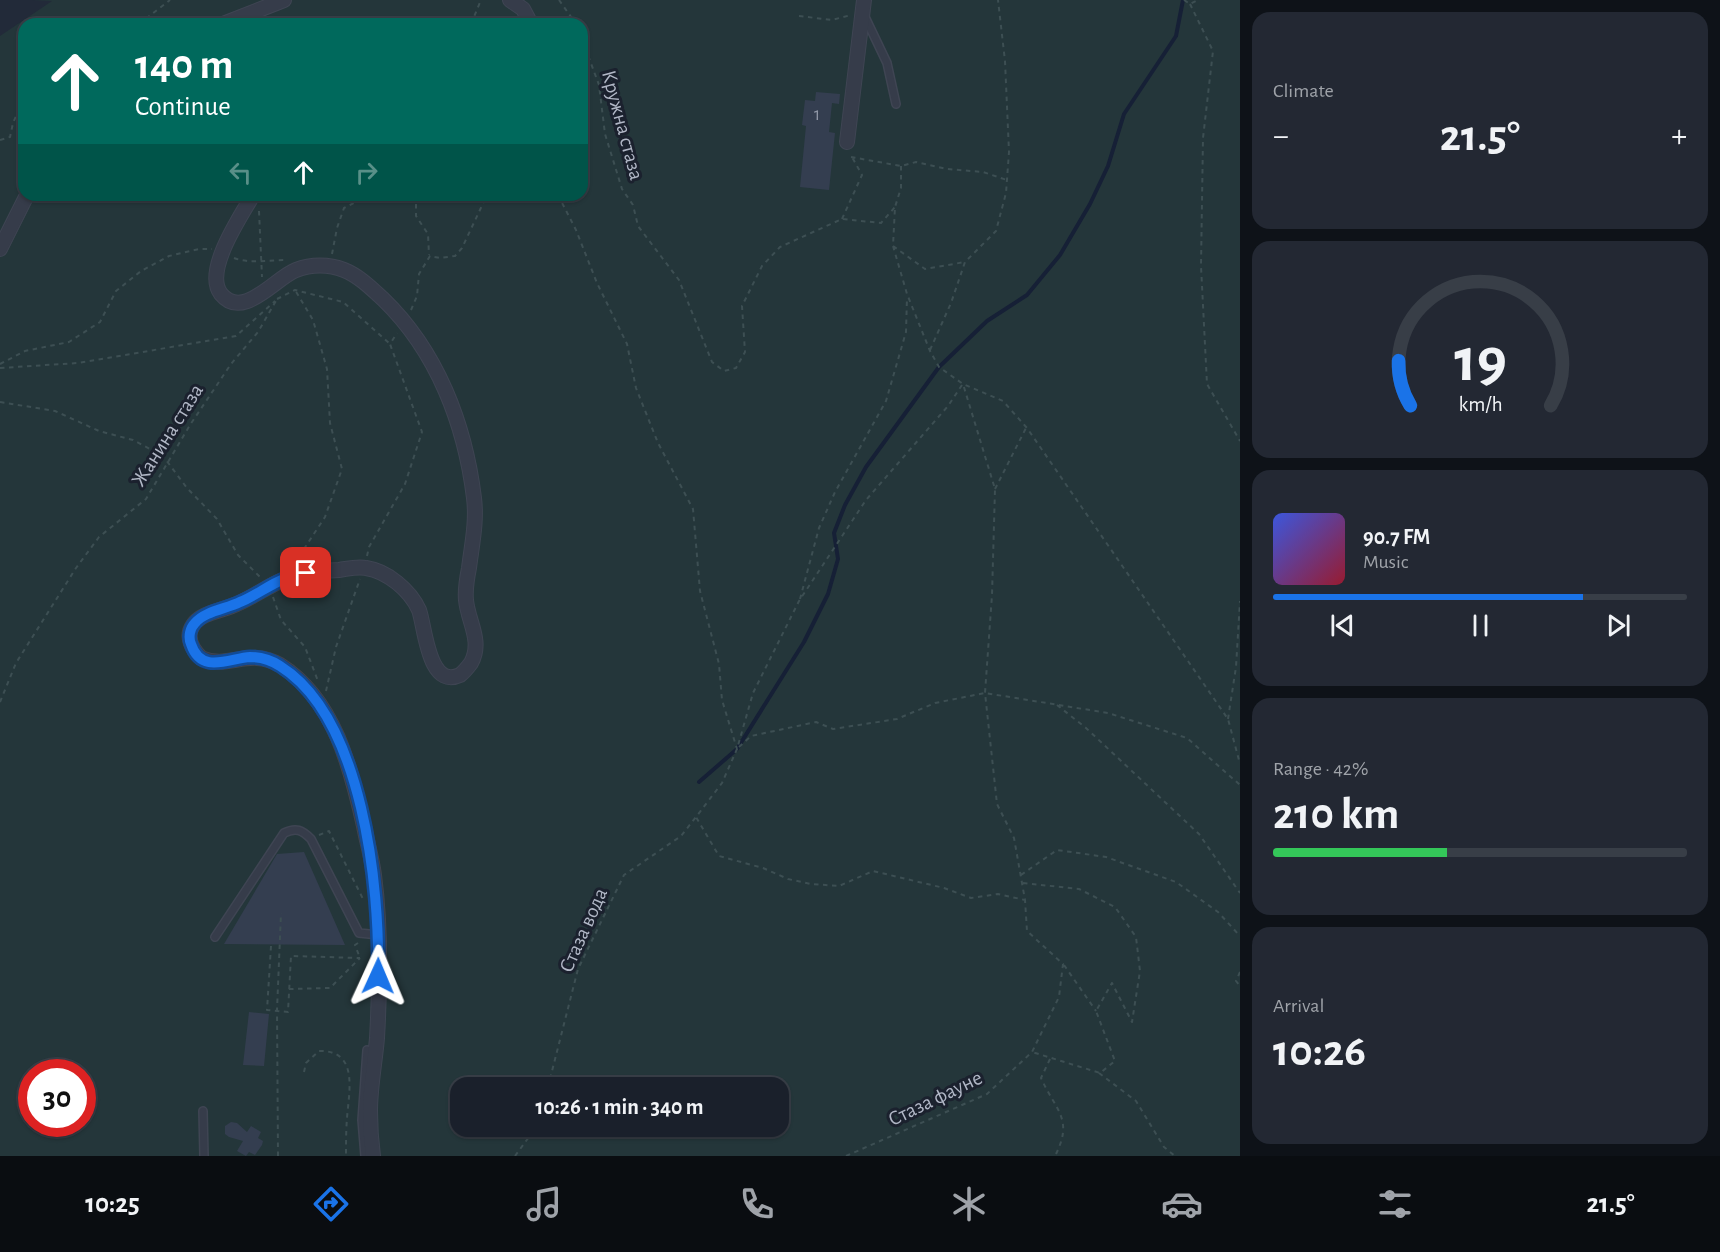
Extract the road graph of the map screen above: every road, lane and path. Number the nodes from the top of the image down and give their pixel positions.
1 (170, 0) edge
2 (284, 0) edge
3 (481, 0) edge
4 (510, 0) edge
5 (559, 0) edge
6 (998, 0) edge
7 (1184, 0) edge
8 (1198, 0) edge
9 (1190, 4) junction
10 (863, 6) edge
11 (798, 16) dead end
12 (147, 18) edge
13 (238, 18) edge
14 (474, 18) edge
15 (528, 18) edge
16 (572, 18) edge
17 (588, 55) edge
18 (896, 104) dead end
19 (18, 115) edge
20 (0, 140) edge
21 (847, 142) dead end
22 (901, 166) junction
23 (1007, 180) junction
24 (24, 201) edge
25 (249, 201) edge
26 (358, 201) edge
27 (416, 201) edge
28 (484, 201) edge
29 (561, 201) edge
30 (895, 207) junction
31 (842, 219) junction
32 (892, 246) junction
33 (0, 249) edge
34 (223, 252) junction
35 (430, 256) junction
36 (296, 259) dead end
37 (964, 262) junction
38 (332, 267) junction
39 (295, 290) dead end
40 (907, 294) junction
41 (404, 322) junction
42 (930, 351) junction
43 (0, 366) edge
44 (963, 384) junction
45 (0, 402) edge
46 (1027, 428) junction
47 (422, 432) dead end
48 (1240, 441) edge
49 (168, 462) junction
50 (994, 489) junction
51 (284, 579) junction
52 (269, 586) junction
53 (799, 601) junction
54 (1240, 601) edge
55 (318, 686) dead end
56 (985, 693) junction
57 (0, 702) edge
58 (1056, 704) junction
59 (1228, 719) junction
60 (737, 749) junction
61 (1240, 764) edge
62 (1240, 785) edge
63 (696, 817) junction
64 (311, 838) junction
65 (1021, 875) junction
66 (1022, 883) junction
67 (1240, 893) edge
68 (363, 899) dead end
69 (1025, 900) junction
70 (281, 914) dead end
71 (379, 935) junction
72 (1240, 936) edge
73 (215, 937) dead end
74 (271, 946) dead end
75 (360, 958) junction
76 (1063, 964) junction
77 (1240, 972) edge
78 (1240, 986) edge
79 (289, 989) junction
80 (277, 1010) junction
81 (1096, 1011) junction
82 (367, 1050) dead end
83 (1032, 1052) junction
84 (304, 1072) dead end
85 (1100, 1073) junction
86 (551, 1077) edge
87 (203, 1111) dead end
88 (529, 1137) edge
89 (204, 1156) edge
90 (278, 1156) edge
91 (346, 1156) edge
92 (365, 1156) edge
93 (373, 1156) edge
94 (515, 1156) edge
95 (846, 1156) edge
96 (1055, 1156) edge
97 (1175, 1156) edge

1 - 12 path
2 - 13 street
3 - 14 path
4 - 15 street
5 - 16 path
6 - 23 path
7 - 9 path
8 - 9 path
9 - 48 path
10 - 11 path
10 - 18 lane
10 - 21 street
17 - 31 path, Кружна стаза
19 - 20 path
22 - 23 path
22 - 30 path
22 - 31 path
23 - 37 path
24 - 33 street
25 - 34 street
26 - 38 path
27 - 35 path
28 - 35 path
29 - 60 path
30 - 31 path
30 - 32 path
32 - 37 path
32 - 40 path
34 - 36 path
34 - 38 street
34 - 43 path
35 - 41 path
37 - 42 path
38 - 41 street
39 - 51 path
40 - 42 path
40 - 53 path
41 - 47 path
41 - 51 street
42 - 44 path
43 - 49 path, Жанина стаза
44 - 46 path
44 - 50 path
44 - 53 path
45 - 49 path
46 - 50 path
46 - 59 path
49 - 52 path
49 - 57 path, Жанина стаза
50 - 56 path
51 - 52 street
52 - 55 path
52 - 71 street
53 - 60 path, Стаза вода
54 - 59 path
56 - 58 path
56 - 60 path
56 - 65 path
58 - 62 path
58 - 67 path
59 - 61 path
60 - 63 path, Стаза вода
63 - 69 path
63 - 86 path, Стаза вода
64 - 68 path
64 - 71 lane
64 - 73 lane
65 - 66 path
65 - 72 path
66 - 69 path
66 - 81 path
69 - 76 path
70 - 80 path
71 - 75 path
71 - 93 street
74 - 80 path
75 - 79 path
75 - 79 path
76 - 81 path
76 - 83 path, Стаза фауне
77 - 78 path
79 - 80 path
80 - 90 path
81 - 85 path
82 - 92 lane
83 - 85 path
83 - 95 path, Стаза фауне
84 - 91 path
85 - 96 path
85 - 97 path
87 - 89 lane
88 - 94 path

